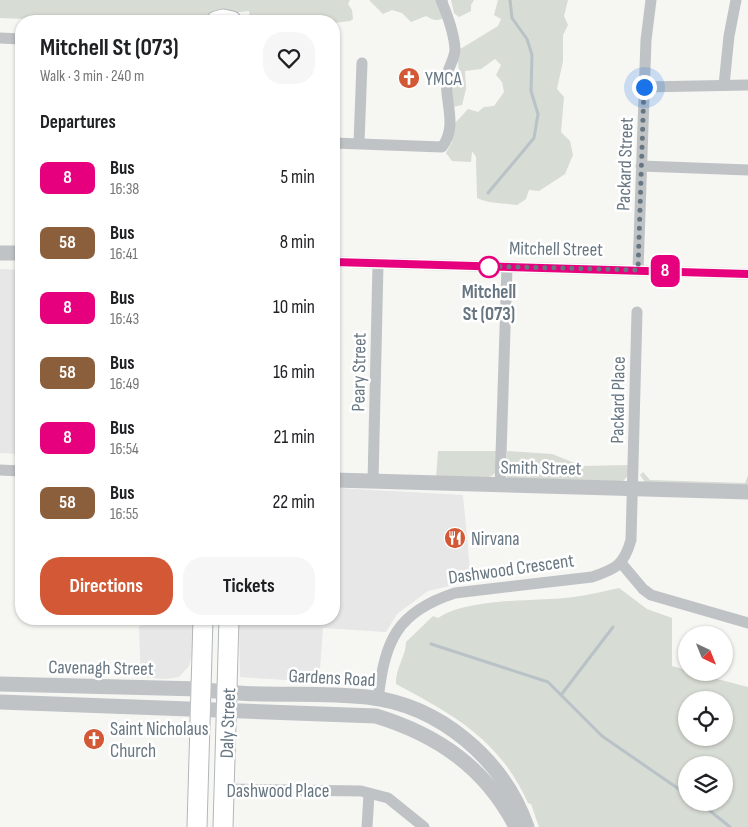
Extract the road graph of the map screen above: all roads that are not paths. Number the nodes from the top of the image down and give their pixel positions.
1 (441, 0) edge
2 (651, 0) edge
3 (736, 0) edge
4 (0, 38) edge
5 (15, 39) edge
6 (362, 63) dead end
7 (724, 85) junction
8 (748, 85) edge
9 (644, 87) junction
10 (340, 143) edge
11 (359, 144) junction
12 (641, 166) junction
13 (748, 170) edge
14 (0, 253) edge
15 (15, 253) edge
16 (340, 262) edge
17 (378, 264) junction
18 (508, 267) junction
19 (638, 270) junction
20 (748, 274) edge
21 (637, 312) dead end
22 (0, 470) edge
23 (15, 471) edge
24 (340, 480) edge
25 (373, 482) junction
26 (500, 486) junction
27 (633, 489) junction
28 (748, 492) edge
29 (622, 564) junction
30 (748, 623) edge
31 (203, 625) edge
32 (229, 625) edge
33 (0, 684) edge
34 (104, 687) junction
35 (200, 689) junction
36 (317, 695) junction
37 (378, 699) junction
38 (0, 702) edge
39 (228, 702) junction
40 (105, 706) junction
41 (199, 709) junction
42 (317, 712) junction
43 (376, 716) junction
44 (224, 789) junction
45 (369, 794) junction
46 (198, 820) edge
47 (223, 827) edge
48 (367, 827) edge
49 (424, 827) edge
50 (516, 827) edge
51 (527, 827) edge

1 - 11 street
2 - 9 street, Packard Street
3 - 7 street
4 - 5 street
6 - 11 street
7 - 8 street
7 - 9 street
9 - 12 street, Packard Street
10 - 11 street
12 - 13 street
12 - 19 street, Packard Street
14 - 15 street
16 - 17 street, Mitchell Street
17 - 18 street, Mitchell Street
17 - 25 street, Peary Street
18 - 19 street, Mitchell Street
18 - 26 street
19 - 20 street, Mitchell Street
21 - 27 street, Packard Place
22 - 23 street
24 - 25 street, Smith Street
25 - 26 street, Smith Street
26 - 27 street, Smith Street
27 - 28 street, Smith Street
27 - 29 street
29 - 30 street
29 - 37 street, Dashwood Crescent
31 - 35 main road, Daly Street
32 - 39 main road, Daly Street
33 - 34 street, Cavenagh Street
34 - 35 street, Cavenagh Street
34 - 40 street
35 - 39 street, Cavenagh Street
35 - 41 main road, Daly Street
36 - 37 street, Gardens Road
36 - 39 street, Gardens Road
36 - 42 street
37 - 43 street, Dashwood Crescent
37 - 51 street, Gardens Road
38 - 40 street, Cavenagh Street
39 - 41 street, Cavenagh Street
39 - 42 street, Gardens Road
39 - 44 main road, Daly Street
40 - 41 street, Cavenagh Street
41 - 46 main road, Daly Street
42 - 43 street, Gardens Road
43 - 50 street, Gardens Road
44 - 45 street, Dashwood Place
44 - 46 main road, Dashwood Place
44 - 47 main road, Daly Street
45 - 48 street
45 - 49 street, Dashwood Place

